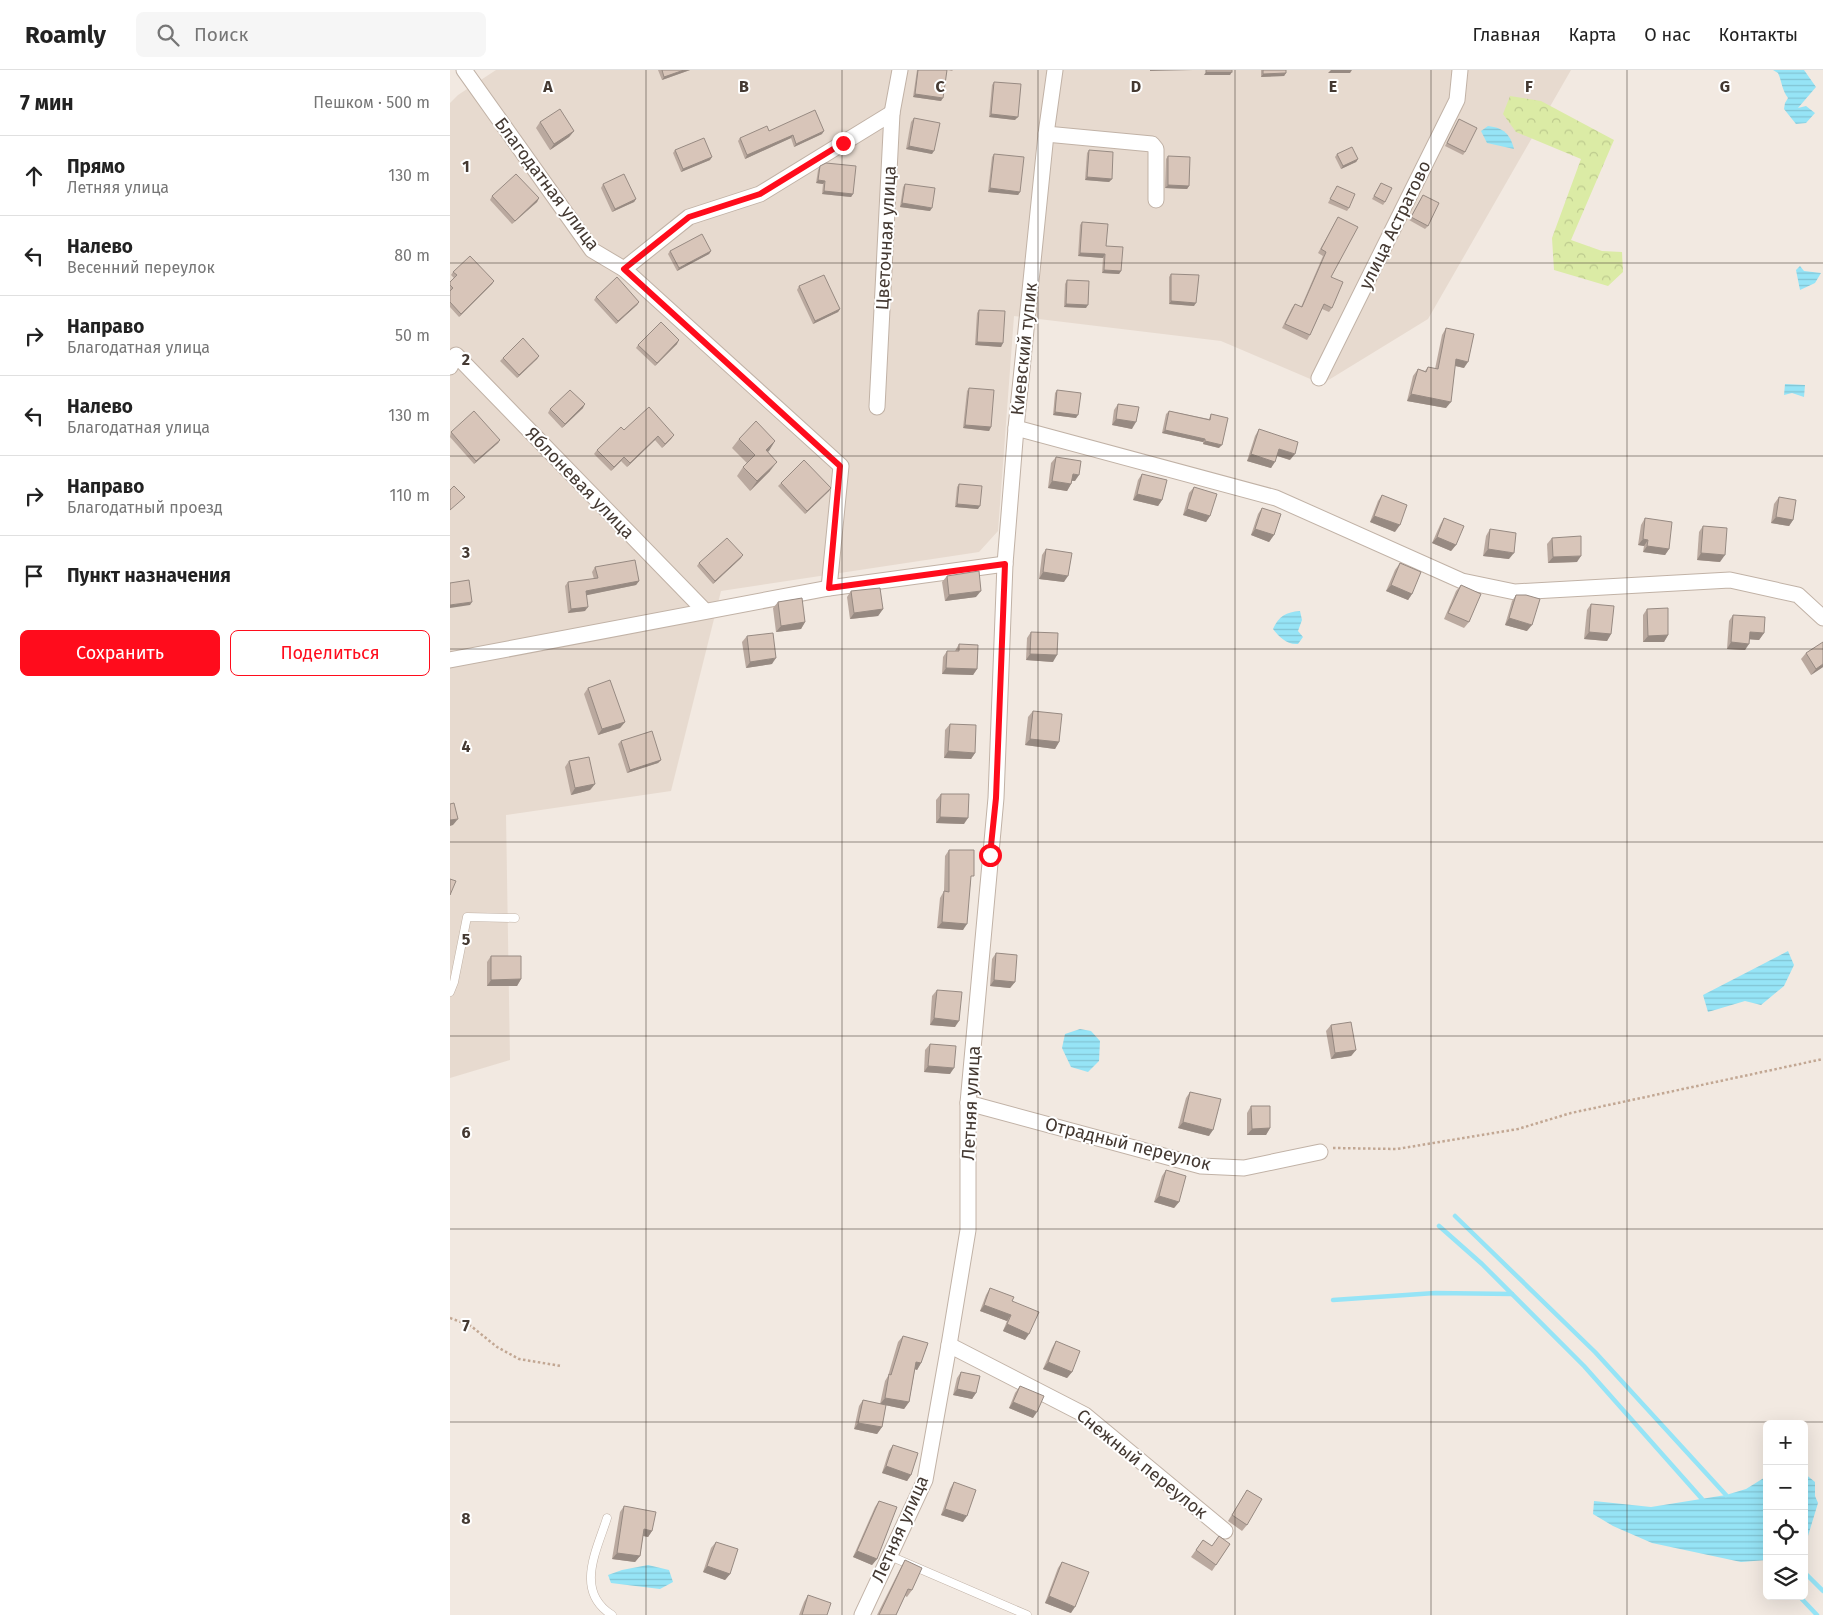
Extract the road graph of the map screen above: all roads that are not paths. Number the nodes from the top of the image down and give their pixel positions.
1 (464, 70) edge
2 (900, 70) edge
3 (1055, 70) edge
4 (1460, 70) edge
5 (892, 113) junction
6 (1046, 134) junction
7 (1156, 200) dead end
8 (624, 269) junction
9 (452, 357) edge
10 (1319, 378) dead end
11 (877, 407) dead end
12 (1016, 428) junction
13 (1005, 569) junction
14 (829, 588) junction
15 (705, 611) junction
16 (1823, 618) edge
17 (450, 660) edge
18 (515, 918) dead end
19 (452, 982) edge
20 (450, 992) edge
21 (968, 1103) junction
22 (1320, 1152) road end
23 (950, 1345) junction
24 (607, 1518) dead end
25 (1225, 1531) dead end
26 (890, 1556) junction
27 (612, 1615) edge
28 (862, 1615) edge
29 (1027, 1615) edge

1 - 8 street, Благодатная улица
2 - 5 street, Цветочная улица
3 - 6 street, Киевский тупик
4 - 10 street, улица Астратово
5 - 8 street
5 - 11 street, Цветочная улица
6 - 7 street
6 - 12 street, Киевский тупик
8 - 14 street, Благодатная улица
9 - 15 street, Яблоневая улица
12 - 13 street, Киевский тупик
12 - 16 street
13 - 14 street
13 - 21 street, Летняя улица
14 - 15 street
15 - 17 street
18 - 19 lane
19 - 20 lane
21 - 22 street, Отрадный переулок
21 - 23 street, Летняя улица
23 - 25 street, Снежный переулок
23 - 26 street, Летняя улица
24 - 27 lane
26 - 28 street, Летняя улица
26 - 29 lane

